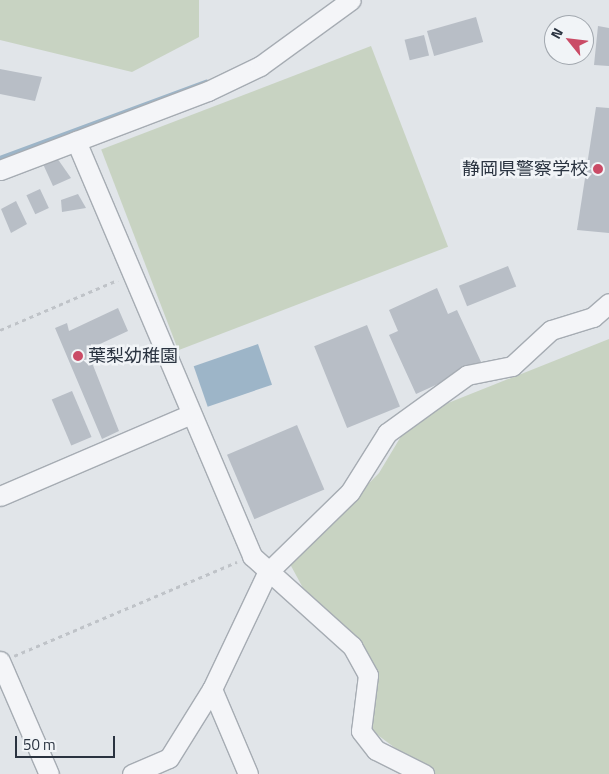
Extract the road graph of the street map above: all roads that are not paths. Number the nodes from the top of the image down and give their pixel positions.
1 (350, 0) edge
2 (76, 141) junction
3 (0, 170) edge
4 (609, 303) edge
5 (191, 414) junction
6 (0, 496) edge
7 (267, 573) junction
8 (0, 661) edge
9 (212, 689) junction
10 (49, 774) edge
11 (132, 774) edge
12 (248, 774) edge
13 (424, 774) edge

1 - 2 street
2 - 3 street
2 - 5 street
4 - 7 street
5 - 6 street
5 - 7 street
7 - 9 street
7 - 13 street
8 - 10 street
9 - 11 street
9 - 12 street

